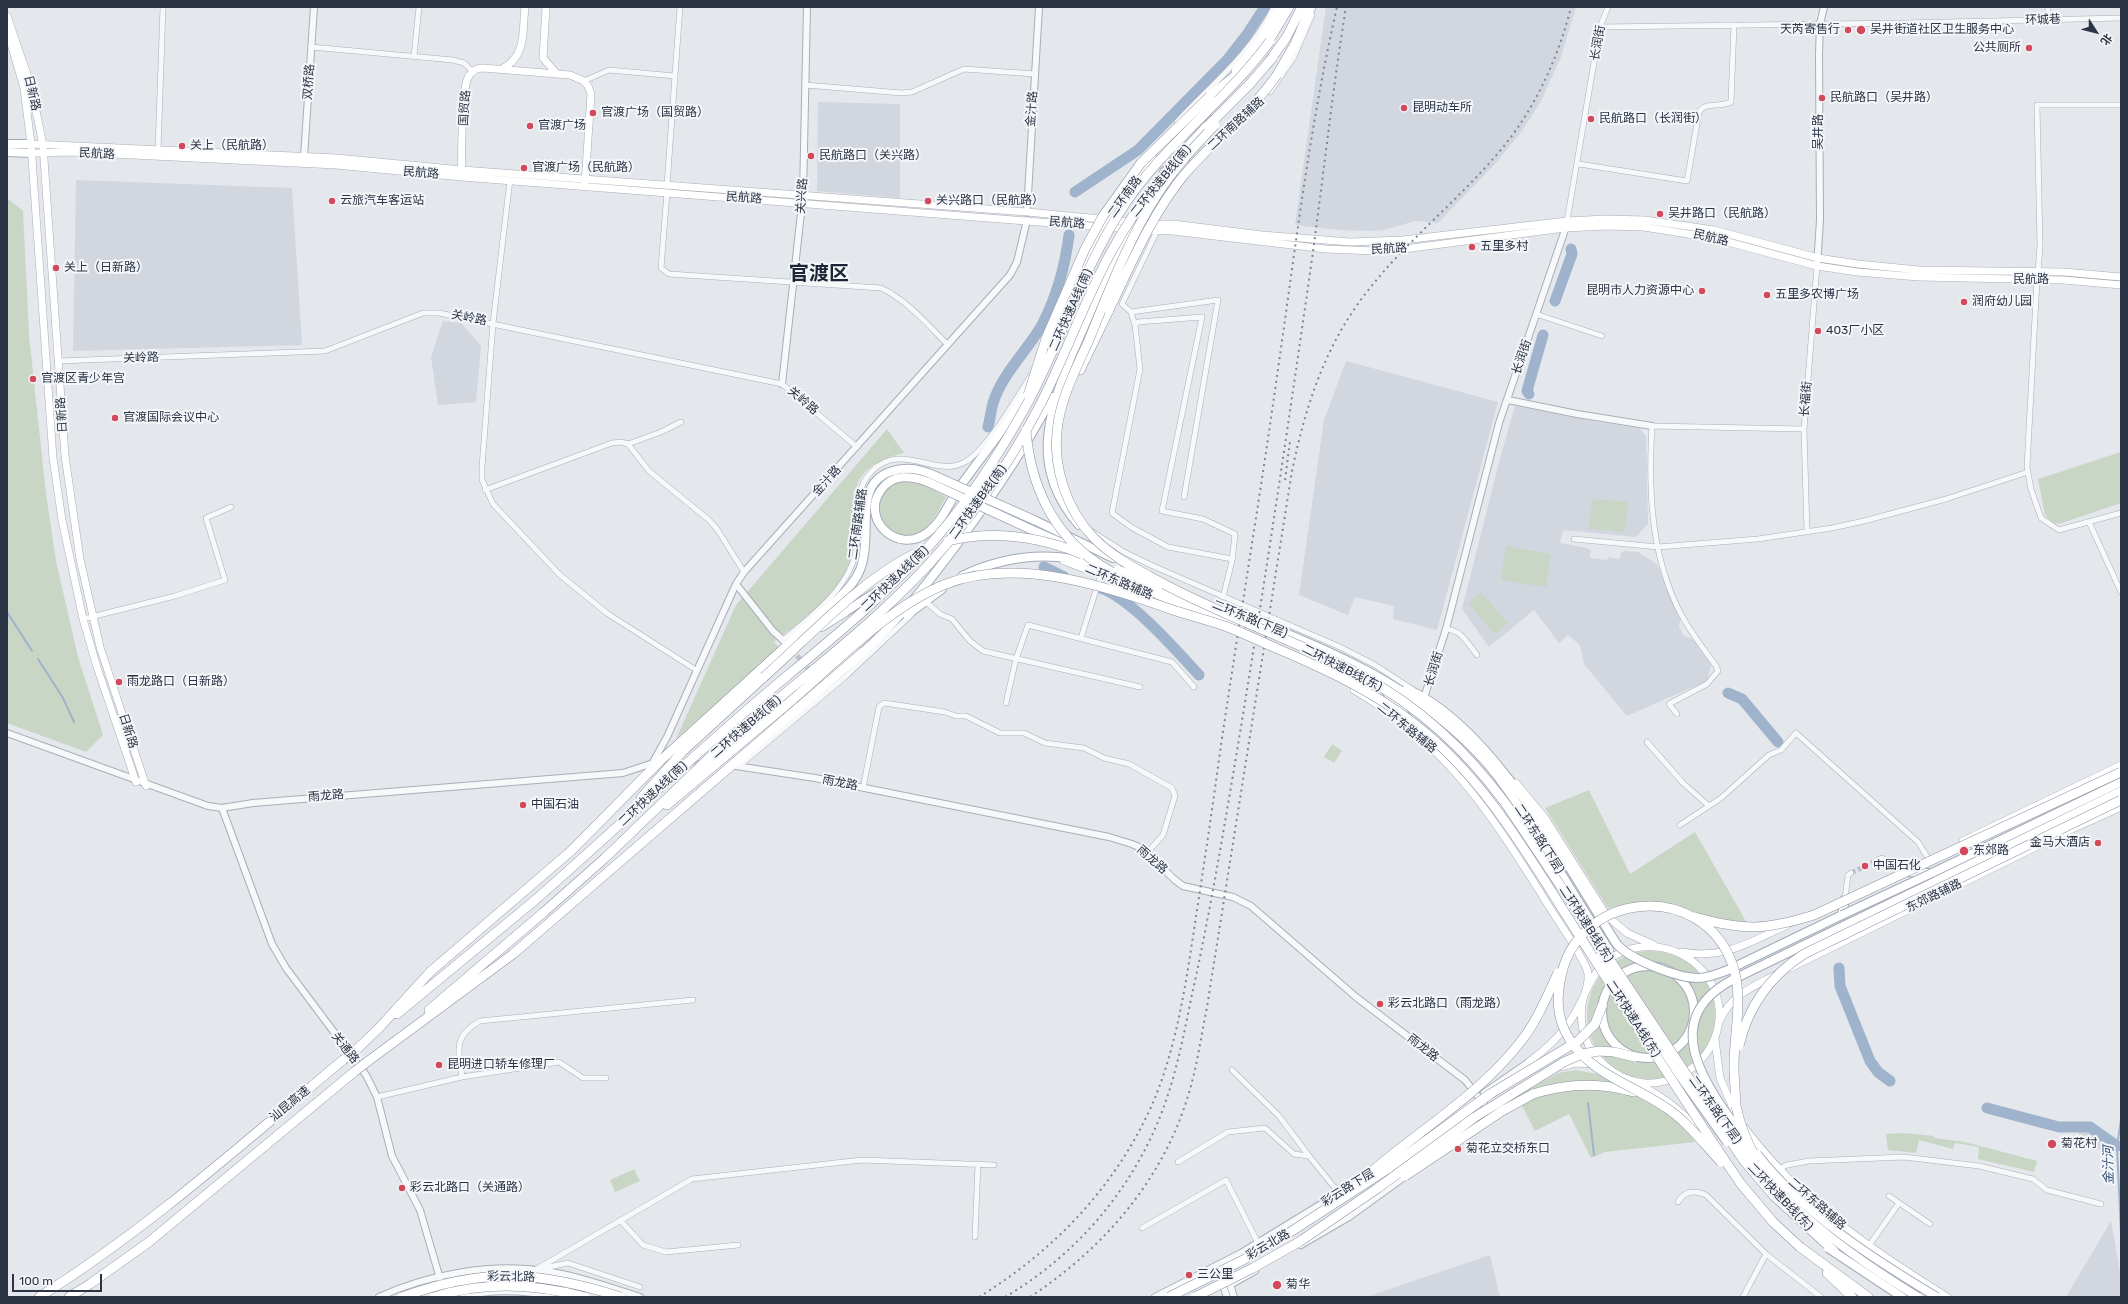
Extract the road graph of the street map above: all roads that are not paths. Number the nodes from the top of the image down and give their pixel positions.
1 (163, 7) edge
2 (314, 7) edge
3 (419, 7) edge
4 (525, 7) edge
5 (546, 7) edge
6 (680, 7) edge
7 (807, 7) edge
8 (1038, 7) edge
9 (1274, 7) edge
10 (1280, 7) edge
11 (1290, 7) edge
12 (1302, 7) edge
13 (1311, 7) edge
14 (1314, 7) edge
15 (1608, 7) edge
16 (1824, 7) edge
17 (2048, 7) edge
18 (7, 16) edge
19 (2121, 18) edge
20 (2048, 20) junction
21 (1820, 24) junction
22 (1734, 25) junction
23 (1600, 27) junction
24 (7, 30) edge
25 (1270, 41) junction
26 (311, 47) junction
27 (414, 56) junction
28 (1273, 57) junction
29 (501, 69) junction
30 (473, 72) junction
31 (557, 74) junction
32 (1035, 74) junction
33 (675, 76) junction
34 (584, 81) junction
35 (806, 85) junction
36 (1210, 96) junction
37 (2121, 105) edge
38 (7, 144) edge
39 (43, 145) junction
40 (32, 149) junction
41 (158, 150) junction
42 (7, 152) edge
43 (43, 154) junction
44 (304, 156) junction
45 (1579, 164) junction
46 (462, 173) junction
47 (510, 180) junction
48 (585, 182) junction
49 (667, 188) junction
50 (803, 199) junction
51 (1027, 216) junction
52 (1106, 223) junction
53 (1566, 225) junction
54 (1133, 226) junction
55 (1157, 231) junction
56 (1818, 258) junction
57 (1817, 266) junction
58 (2038, 276) junction
59 (2121, 277) edge
60 (794, 283) junction
61 (2121, 285) edge
62 (1132, 312) junction
63 (1536, 314) junction
64 (493, 323) junction
65 (1135, 325) junction
66 (1055, 330) junction
67 (1602, 336) dead end
68 (948, 345) junction
69 (1072, 354) junction
70 (58, 361) junction
71 (782, 384) junction
72 (1508, 400) junction
73 (1021, 402) junction
74 (1058, 421) junction
75 (680, 422) dead end
76 (1652, 426) junction
77 (1804, 429) junction
78 (628, 444) junction
79 (857, 447) junction
80 (2028, 472) junction
81 (485, 490) junction
82 (1184, 497) dead end
83 (1061, 500) junction
84 (231, 507) dead end
85 (2121, 512) edge
86 (2089, 522) junction
87 (1807, 532) junction
88 (1574, 539) dead end
89 (1658, 547) junction
90 (1036, 556) junction
91 (1232, 559) junction
92 (744, 572) junction
93 (1100, 576) junction
94 (959, 578) junction
95 (736, 584) junction
96 (1170, 584) junction
97 (2121, 592) edge
98 (1168, 593) junction
99 (1223, 597) junction
100 (836, 601) joint
101 (926, 602) junction
102 (845, 612) joint
103 (1222, 613) junction
104 (92, 616) junction
105 (83, 619) junction
106 (1225, 626) junction
107 (1446, 629) junction
108 (1081, 638) junction
109 (784, 641) joint
110 (863, 652) junction
111 (1477, 655) dead end
112 (1016, 659) junction
113 (693, 668) dead end
114 (761, 674) junction
115 (1364, 678) junction
116 (1378, 681) junction
117 (1194, 687) dead end
118 (1140, 688) dead end
119 (1423, 700) junction
120 (1006, 703) dead end
121 (1677, 714) dead end
122 (7, 733) edge
123 (1425, 741) junction
124 (1647, 742) dead end
125 (1488, 755) junction
126 (655, 762) joint
127 (2121, 765) edge
128 (737, 766) joint
129 (2121, 772) edge
130 (136, 782) junction
131 (2121, 782) edge
132 (146, 786) junction
133 (863, 788) junction
134 (2121, 791) edge
135 (2121, 800) edge
136 (1709, 806) junction
137 (2121, 807) edge
138 (222, 808) junction
139 (1680, 825) dead end
140 (1147, 853) junction
141 (606, 858) junction
142 (1928, 858) junction
143 (1879, 859) dead end
144 (581, 860) junction
145 (1851, 872) dead end
146 (1899, 872) junction
147 (1932, 872) junction
148 (1844, 899) junction
149 (534, 901) joint
150 (544, 912) joint
151 (1682, 913) junction
152 (1842, 916) junction
153 (1575, 944) junction
154 (1669, 949) junction
155 (1667, 970) junction
156 (1586, 992) junction
157 (693, 1000) dead end
158 (1602, 1006) junction
159 (1695, 1020) junction
160 (1716, 1030) junction
161 (357, 1049) junction
162 (1635, 1057) junction
163 (1530, 1061) joint
164 (367, 1062) junction
165 (1232, 1070) dead end
166 (1734, 1071) junction
167 (1546, 1075) joint
168 (462, 1077) junction
169 (606, 1078) dead end
170 (1625, 1078) junction
171 (1643, 1094) junction
172 (377, 1097) junction
173 (1479, 1097) junction
174 (1491, 1113) junction
175 (1309, 1156) junction
176 (1178, 1162) dead end
177 (978, 1164) junction
178 (1755, 1164) junction
179 (994, 1165) dead end
180 (1779, 1169) junction
181 (1741, 1184) junction
182 (1784, 1185) junction
183 (1792, 1192) junction
184 (1339, 1193) junction
185 (1889, 1196) dead end
186 (1678, 1202) dead end
187 (1899, 1203) junction
188 (2100, 1204) dead end
189 (1322, 1212) junction
190 (620, 1220) junction
191 (1328, 1222) junction
192 (1930, 1224) dead end
193 (1815, 1226) junction
194 (1142, 1228) dead end
195 (975, 1237) dead end
196 (1823, 1241) junction
197 (1258, 1243) junction
198 (738, 1245) dead end
199 (1868, 1246) junction
200 (1766, 1254) junction
201 (1223, 1262) junction
202 (1819, 1263) junction
203 (1217, 1265) junction
204 (535, 1270) junction
205 (440, 1277) junction
206 (1230, 1284) junction
207 (640, 1287) dead end
208 (1224, 1288) junction
209 (39, 1297) edge
210 (69, 1297) edge
211 (379, 1297) edge
212 (402, 1297) edge
213 (434, 1297) edge
214 (445, 1297) edge
215 (462, 1297) edge
216 (559, 1297) edge
217 (585, 1297) edge
218 (621, 1297) edge
219 (640, 1297) edge
220 (1154, 1297) edge
221 (1169, 1297) edge
222 (1195, 1297) edge
223 (1205, 1297) edge
224 (1227, 1297) edge
225 (1234, 1297) edge
226 (1743, 1297) edge
227 (1821, 1297) edge
228 (1852, 1297) edge
229 (1870, 1297) edge
230 (1900, 1297) edge
231 (1918, 1297) edge
232 (1937, 1297) edge
233 (1947, 1297) edge

1 - 41 street
2 - 26 street, 双桥路
3 - 27 street
4 - 29 main road
5 - 31 main road
6 - 33 street
7 - 35 street, 关兴路
8 - 32 street, 金汁路
9 - 52 street
10 - 36 highway
11 - 25 highway, 二环快速A线(南)
11 - 52 main road, 二环南路
12 - 28 highway, 二环快速B线(南)
12 - 54 main road, 二环南路
13 - 74 highway, bridge
14 - 54 street, 二环南路辅路
15 - 23 street, 长润街
16 - 21 street, 吴井路
17 - 20 street
18 - 39 main road, 日新路
19 - 20 street, 环城巷
20 - 21 street, 环城巷
21 - 22 street, 环城巷
21 - 56 street, 吴井路
22 - 23 street, 环城巷
22 - 45 street
23 - 45 street, 长润街
24 - 40 main road, 日新路
25 - 36 highway, bridge
25 - 144 highway, 二环快速A线(南), bridge
26 - 27 street
26 - 44 street, 双桥路
27 - 30 street
28 - 74 highway, bridge
28 - 141 highway, 二环快速B线(南), bridge
29 - 30 main road
29 - 31 main road
30 - 46 main road, 国贸路
31 - 34 main road
32 - 35 street
32 - 51 street, 金汁路
33 - 34 street
33 - 49 street
34 - 48 main road
35 - 50 street, 关兴路
36 - 106 highway, bridge
37 - 58 street
38 - 40 main road, 民航路
39 - 40 main road, 民航路
39 - 41 main road, 民航路
39 - 43 main road, 日新路
40 - 42 main road, 民航路
40 - 43 main road, 民航路
40 - 105 main road, 日新路
41 - 44 main road, 民航路
43 - 46 main road, 民航路
43 - 70 main road, 日新路
44 - 46 main road, 民航路
45 - 53 street, 长润街
46 - 47 main road, 民航路
46 - 48 main road, 民航路
47 - 48 main road, 民航路
47 - 64 street
48 - 49 main road, 民航路
49 - 50 main road, 民航路
49 - 60 street
50 - 51 main road, 民航路
50 - 60 street, 关兴路
51 - 52 main road, 民航路
51 - 68 street, 金汁路
52 - 54 main road, 民航路
52 - 66 main road, 二环南路
53 - 54 main road, 民航路
53 - 55 main road, 民航路
53 - 56 main road, 民航路
53 - 57 main road, 民航路
53 - 63 street, 长润街
54 - 55 main road, 民航路
54 - 69 main road, 二环南路
55 - 62 street
56 - 57 street, 吴井路
56 - 58 main road, 民航路
57 - 58 main road, 民航路
57 - 77 street, 长福街
58 - 59 main road, 民航路
58 - 61 main road, 民航路
58 - 80 street
60 - 68 street
60 - 71 street, 关兴路
62 - 65 street
62 - 82 street
63 - 67 street
63 - 72 street, 长润街
64 - 70 street, 关岭路
64 - 71 street, 关岭路
64 - 81 street
65 - 91 street
65 - 91 street
66 - 73 main road, 二环南路
66 - 109 street, 二环南路辅路
68 - 79 street, 金汁路
69 - 83 main road
69 - 110 main road
70 - 104 main road, 日新路
71 - 79 street, 关岭路
72 - 76 street
72 - 107 street, 长润街
73 - 98 main road, 二环南路, bridge
73 - 102 main road
74 - 103 highway, bridge
75 - 78 street
76 - 77 street
76 - 89 street
77 - 87 street, 长福街
78 - 81 street
78 - 92 street
79 - 92 street, 金汁路
80 - 86 street
80 - 87 street
81 - 113 street
83 - 96 main road
83 - 99 street
84 - 104 street
85 - 86 street
86 - 97 street
87 - 89 street
88 - 89 street
89 - 121 street
90 - 93 main road, 二环东路辅路
90 - 94 main road
90 - 98 main road
91 - 99 street
92 - 95 street, 金汁路
93 - 108 street
93 - 123 main road, 二环东路辅路
94 - 101 street
94 - 110 main road
95 - 109 street
95 - 126 street, 金汁路
96 - 100 main road, bridge
96 - 116 main road, 二环东路(下层)
98 - 115 main road, 二环东路(下层)
99 - 119 street
100 - 114 highway
101 - 112 street
101 - 128 street
102 - 114 highway
103 - 114 highway, bridge
103 - 196 highway, 二环快速B线(东), bridge
104 - 105 street
104 - 132 main road, 日新路
105 - 130 main road, 日新路
106 - 141 highway, bridge
106 - 181 highway, 二环快速A线(东), bridge
107 - 111 street
107 - 119 street, 长润街
108 - 112 street
108 - 117 street
110 - 164 highway
112 - 118 street
112 - 120 street
114 - 144 highway
114 - 161 highway
115 - 116 main road, 二环东路(下层)
115 - 123 main road
116 - 119 main road
116 - 230 main road, 二环东路(下层), bridge
119 - 125 main road
119 - 178 main road, 二环东路(下层), bridge
122 - 130 street, 雨龙路
123 - 156 main road, 二环东路辅路
124 - 136 street
125 - 154 main road
125 - 155 main road, bridge
126 - 138 street, 雨龙路
127 - 142 main road
128 - 133 street, 雨龙路
129 - 151 highway, bridge
130 - 132 street, 雨龙路
131 - 147 main road
132 - 138 street, 雨龙路
133 - 140 street, 雨龙路
133 - 140 street
134 - 159 main road, bridge
135 - 166 highway, bridge
136 - 139 street
136 - 142 street
137 - 160 main road, 东郊路辅路
138 - 172 street, 关通路
140 - 173 street, 雨龙路
141 - 150 highway, 二环快速B线(南)
142 - 146 main road
143 - 146 street
144 - 149 highway, 二环快速A线(南)
145 - 148 street
146 - 147 main road
146 - 148 main road
147 - 152 main road, bridge
148 - 152 main road
148 - 154 main road
149 - 161 highway, 汕昆高速
150 - 164 highway, 汕昆高速
151 - 153 highway, bridge
151 - 166 highway, bridge
152 - 155 main road, bridge
153 - 171 highway, bridge
153 - 189 highway, bridge
154 - 156 main road
154 - 160 main road
155 - 158 main road, bridge
155 - 159 main road, bridge
156 - 163 main road
156 - 170 main road
157 - 168 street
158 - 162 main road, bridge
158 - 189 highway, bridge
159 - 162 main road, bridge
159 - 182 main road, bridge
160 - 170 main road
160 - 180 main road, 二环东路辅路
161 - 209 highway, 汕昆高速, bridge
162 - 191 highway, bridge
163 - 173 street, 彩云路下层
164 - 210 highway, 汕昆高速, bridge
165 - 175 street
166 - 196 highway, bridge
167 - 170 main road
167 - 174 street, 彩云路下层
168 - 169 street
168 - 172 street
170 - 229 main road
171 - 181 highway, bridge
171 - 191 highway, bridge
172 - 205 street, 关通路
173 - 174 street, 雨龙路
173 - 184 street, 彩云路下层
174 - 206 street, 彩云路下层
175 - 176 street
175 - 184 street
177 - 179 street
177 - 190 street
177 - 195 street
178 - 182 main road, bridge
178 - 193 main road, 二环东路(下层), bridge
180 - 188 street
180 - 199 main road, 二环东路辅路
181 - 202 highway, 二环快速A线(东), bridge
182 - 183 main road, bridge
183 - 193 main road, bridge
183 - 232 main road, bridge
184 - 197 street, 彩云路下层
185 - 187 street
186 - 200 street
187 - 192 street
187 - 199 street
189 - 221 highway, 彩云北路, bridge
190 - 198 street
190 - 204 street
191 - 222 highway, 彩云北路, bridge
193 - 231 main road, 二环东路(下层), bridge
194 - 197 street
196 - 230 highway, 二环快速B线(东), bridge
197 - 201 street, 彩云路下层
199 - 233 main road, 二环东路辅路
200 - 226 street
200 - 227 street
201 - 203 street, 彩云路下层
201 - 206 street
202 - 228 highway
202 - 229 highway, 二环快速A线(东)
203 - 208 street
203 - 220 street, 彩云路下层
204 - 205 street
204 - 207 street
204 - 219 street
205 - 211 street
205 - 214 street, 关通路
206 - 208 street, 彩云路下层
206 - 225 street
208 - 223 street, 彩云路下层
208 - 224 street
212 - 218 highway, 彩云北路, bridge
213 - 217 highway, 彩云北路, bridge
215 - 216 street

